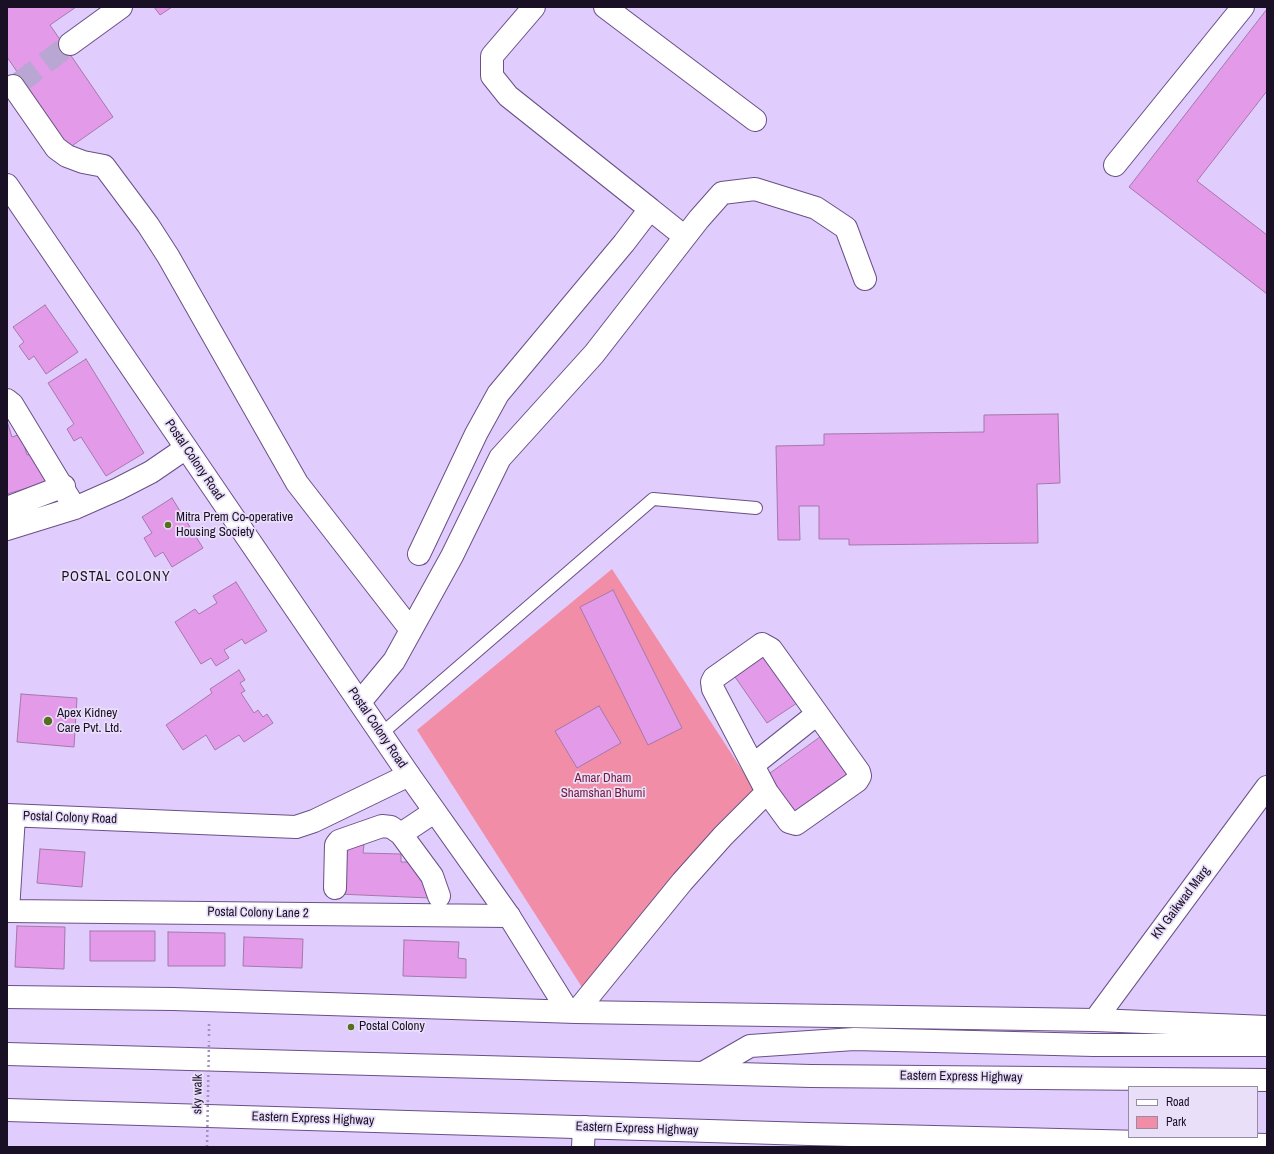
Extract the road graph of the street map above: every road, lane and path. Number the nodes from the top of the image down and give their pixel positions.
1 (121, 7) edge
2 (534, 7) edge
3 (605, 7) edge
4 (1242, 7) edge
5 (70, 44) tunnel mouth
6 (13, 87) edge
7 (755, 120) dead end
8 (1115, 165) dead end
9 (7, 185) edge
10 (650, 209) junction
11 (684, 238) junction
12 (865, 279) dead end
13 (7, 400) edge
14 (186, 448) junction
15 (64, 486) junction
16 (7, 508) edge
17 (75, 508) junction
18 (756, 508) dead end
19 (7, 529) edge
20 (419, 554) dead end
21 (411, 630) junction
22 (360, 702) junction
23 (817, 714) junction
24 (381, 734) junction
25 (753, 765) junction
26 (409, 775) junction
27 (1267, 787) edge
28 (768, 792) junction
29 (334, 812) junction
30 (434, 812) junction
31 (10, 816) edge
32 (401, 834) junction
33 (344, 839) junction
34 (335, 888) dead end
35 (439, 896) dead end
36 (8, 911) edge
37 (509, 916) junction
38 (7, 997) edge
39 (572, 1012) junction
40 (1094, 1020) junction
41 (1267, 1027) edge
42 (209, 1041) dead end
43 (1267, 1045) edge
44 (7, 1054) edge
45 (703, 1073) junction
46 (1267, 1080) edge
47 (7, 1110) edge
48 (584, 1137) edge
49 (1267, 1145) edge
50 (208, 1147) edge

1 - 5 main road
2 - 10 main road
3 - 7 main road
4 - 8 main road
6 - 21 main road
9 - 14 main road, Postal Colony Road
10 - 11 main road
10 - 20 main road
11 - 12 main road
11 - 21 main road
13 - 15 main road
14 - 17 main road
14 - 22 main road, Postal Colony Road
15 - 16 main road
15 - 17 main road
17 - 19 main road
18 - 24 lane
21 - 22 main road
22 - 24 main road, Postal Colony Road
23 - 25 main road
23 - 25 main road
23 - 28 main road
24 - 26 main road, Postal Colony Road
25 - 28 main road
26 - 29 main road, Postal Colony Road
26 - 30 main road, Postal Colony Road
27 - 40 main road, KN Gaikwad Marg
28 - 39 main road
29 - 31 main road, Postal Colony Road
29 - 33 main road
30 - 32 main road
30 - 37 main road, Postal Colony Road
31 - 36 main road
32 - 33 main road
32 - 35 main road
33 - 34 main road
36 - 37 main road, Postal Colony Lane 2
37 - 39 main road, Postal Colony Road
38 - 39 main road
39 - 40 main road
40 - 41 main road
42 - 50 path, sky walk, bridge
43 - 45 main road
44 - 45 main road, Eastern Express Highway
45 - 46 main road, Eastern Express Highway
47 - 48 main road, Eastern Express Highway
48 - 49 main road, Eastern Express Highway

